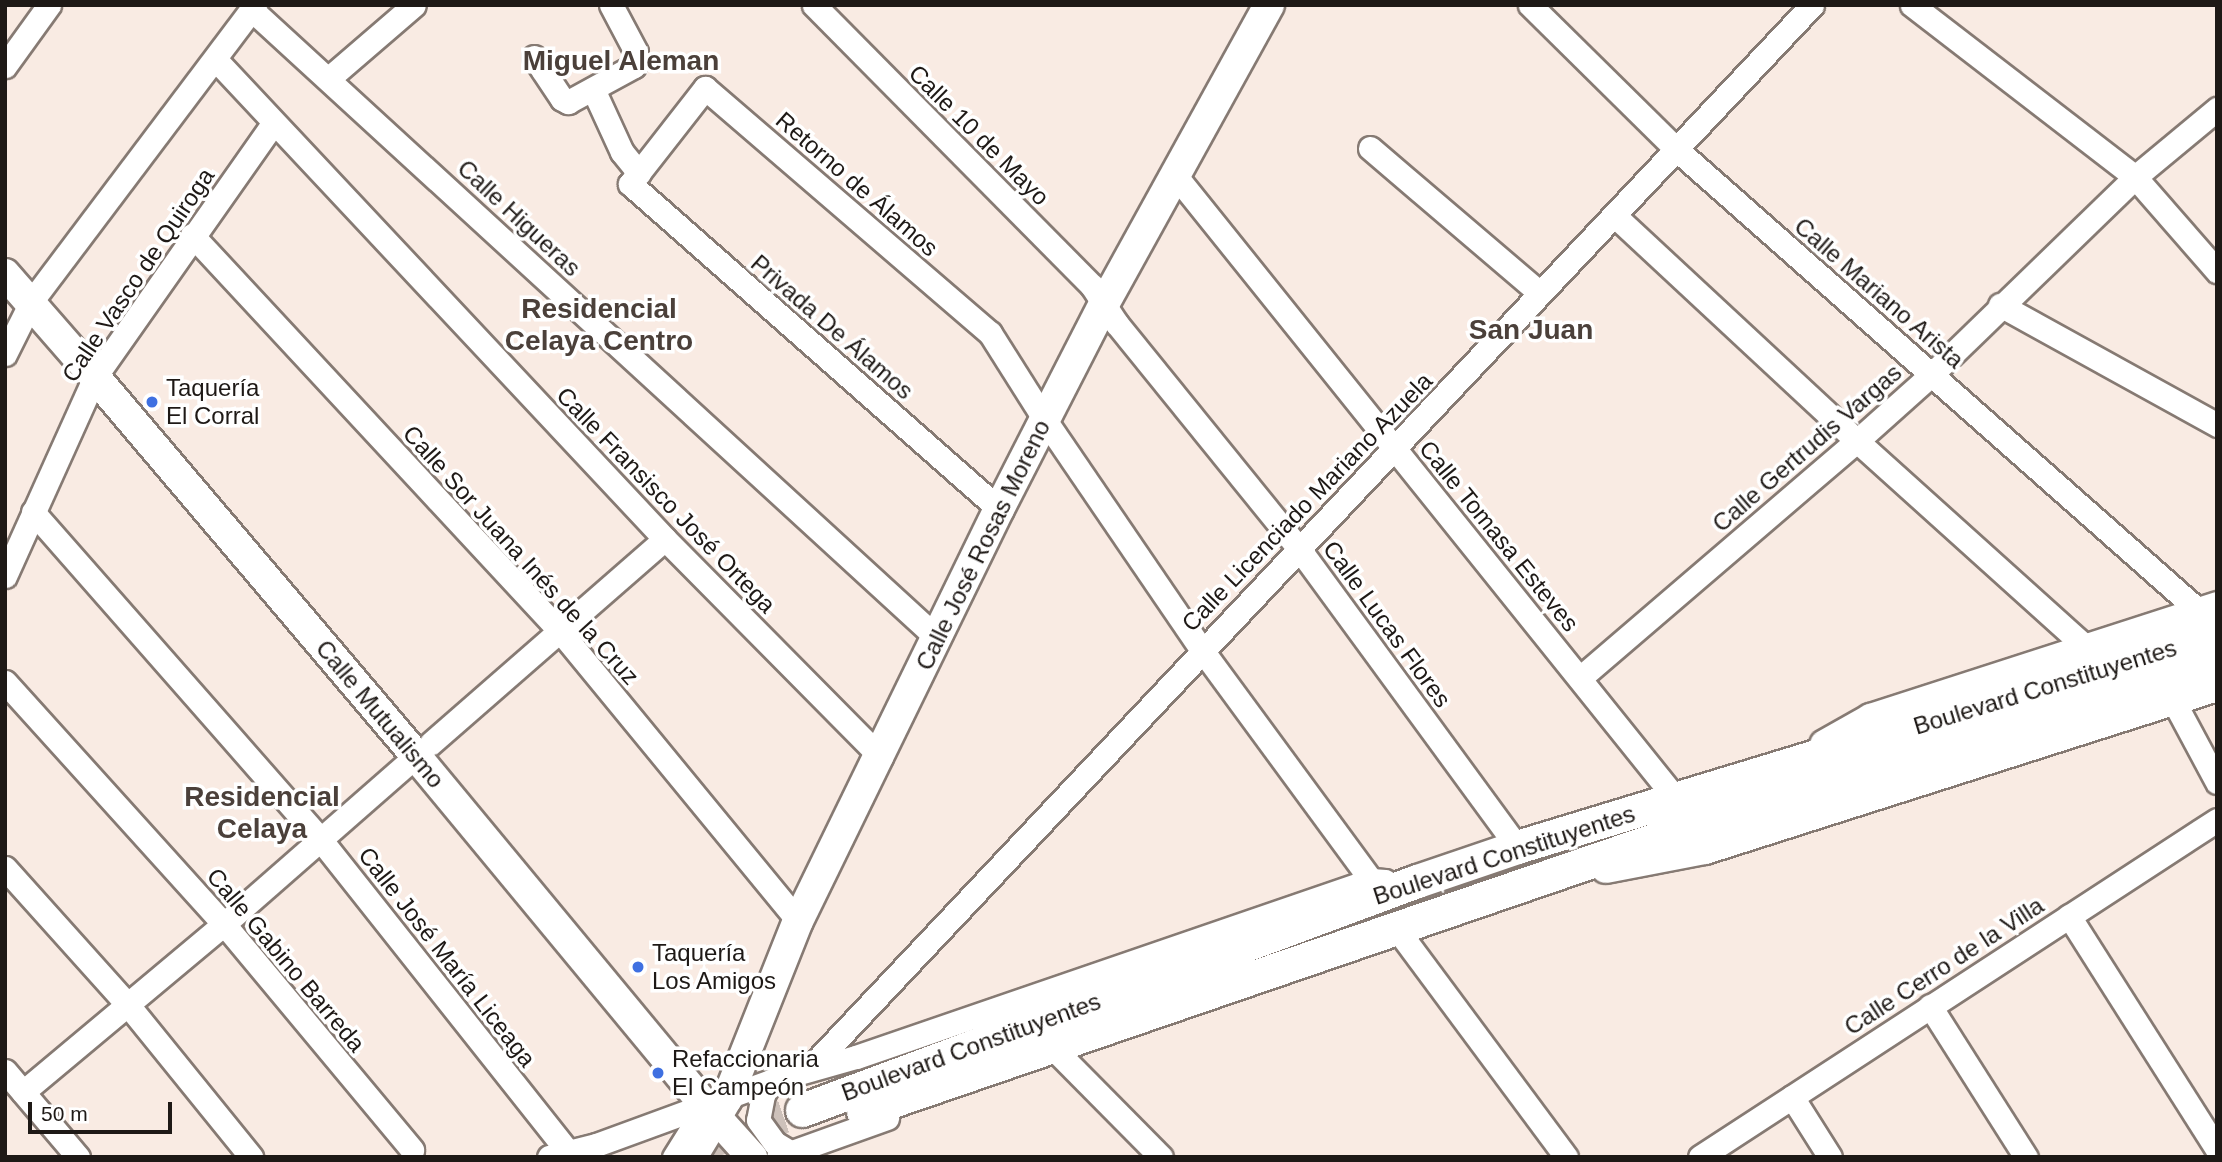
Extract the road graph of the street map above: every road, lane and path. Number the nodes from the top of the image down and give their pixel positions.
1 (49, 5) edge
2 (414, 5) edge
3 (611, 5) edge
4 (814, 5) edge
5 (1269, 5) edge
6 (1531, 5) edge
7 (1812, 5) edge
8 (1912, 5) edge
9 (253, 8) edge
10 (534, 57) dead end
11 (216, 60) junction
12 (5, 66) edge
13 (328, 79) junction
14 (593, 89) junction
15 (2217, 109) edge
16 (273, 124) junction
17 (1370, 148) dead end
18 (1675, 149) junction
19 (1175, 175) junction
20 (2135, 177) junction
21 (634, 179) junction
22 (1615, 216) junction
23 (192, 235) junction
24 (5, 249) edge
25 (2217, 271) edge
26 (5, 274) edge
27 (1540, 293) junction
28 (36, 296) junction
29 (1104, 304) junction
30 (2000, 305) junction
31 (5, 354) edge
32 (100, 369) junction
33 (1932, 374) junction
34 (1045, 420) junction
35 (2217, 425) edge
36 (1857, 441) junction
37 (1396, 450) junction
38 (999, 509) junction
39 (33, 512) junction
40 (665, 539) junction
41 (1300, 550) junction
42 (5, 576) edge
43 (2211, 617) edge
44 (560, 631) junction
45 (936, 636) junction
46 (2088, 649) junction
47 (1202, 650) junction
48 (2217, 663) edge
49 (2172, 675) junction
50 (1580, 678) junction
51 (5, 682) edge
52 (2217, 686) edge
53 (423, 750) junction
54 (881, 757) junction
55 (1779, 770) junction
56 (2217, 782) edge
57 (1676, 799) junction
58 (2217, 820) edge
59 (320, 839) junction
60 (1517, 847) junction
61 (5, 868) edge
62 (1371, 880) junction
63 (1418, 881) junction
64 (1435, 913) junction
65 (2069, 916) junction
66 (798, 922) junction
67 (224, 924) junction
68 (1405, 940) junction
69 (128, 1005) junction
70 (1930, 1006) junction
71 (841, 1035) junction
72 (1061, 1056) junction
73 (856, 1057) junction
74 (809, 1069) junction
75 (5, 1071) edge
76 (771, 1082) junction
77 (23, 1092) junction
78 (1792, 1097) junction
79 (717, 1107) junction
80 (794, 1137) edge
81 (596, 1145) junction
82 (2217, 1149) edge
83 (412, 1150) dead end
84 (559, 1155) edge
85 (78, 1157) edge
86 (251, 1157) edge
87 (621, 1157) edge
88 (674, 1157) edge
89 (692, 1157) edge
90 (752, 1157) edge
91 (1161, 1157) edge
92 (1566, 1157) edge
93 (1700, 1157) edge
94 (1830, 1157) edge
95 (2025, 1157) edge

1 - 12 street
2 - 13 street
3 - 14 street
4 - 29 street, Calle 10 de Mayo
5 - 19 main road, Calle José Rosas Moreno
6 - 18 street, Calle Mariano Arista
7 - 18 street, Calle Licenciado Mariano Azuela
8 - 20 street
9 - 11 street
9 - 13 street, Calle Higueras
10 - 14 street
11 - 16 street, Calle Fransisco José Ortega
11 - 28 street
13 - 45 street, Calle Higueras
14 - 21 street, Privada De Álamos
15 - 20 street, Calle Gertrudis Vargas
16 - 23 street, Calle Vasco de Quiroga
16 - 40 street, Calle Fransisco José Ortega
17 - 27 street
18 - 22 street, Calle Licenciado Mariano Azuela
18 - 33 street, Calle Mariano Arista
19 - 29 main road, Calle José Rosas Moreno
19 - 37 street, Calle Tomasa Esteves
20 - 25 street
20 - 30 street, Calle Gertrudis Vargas
21 - 34 street, Retorno de Álamos
21 - 38 street, Privada De Álamos
22 - 27 street, Calle Licenciado Mariano Azuela
22 - 36 street
23 - 32 street, Calle Vasco de Quiroga
23 - 44 street, Calle Sor Juana Inés de la Cruz
24 - 28 main road, Calle Mutualismo
26 - 28 main road, Calle Mutualismo
27 - 37 street, Calle Licenciado Mariano Azuela
28 - 31 street
28 - 32 main road, Calle Mutualismo
29 - 34 main road, Calle José Rosas Moreno
29 - 41 street, Calle Lucas Flores
30 - 33 street, Calle Gertrudis Vargas
30 - 35 street
32 - 39 street, Calle Vasco de Quiroga
32 - 53 main road, Calle Mutualismo
33 - 36 street, Calle Gertrudis Vargas
33 - 43 street, Calle Mariano Arista
34 - 38 main road, Calle José Rosas Moreno
34 - 47 street
36 - 46 street
36 - 50 street, Calle Gertrudis Vargas
37 - 41 street, Calle Licenciado Mariano Azuela
37 - 50 street, Calle Tomasa Esteves
38 - 45 main road, Calle José Rosas Moreno
39 - 42 street, Calle Vasco de Quiroga
39 - 59 street, Calle José María Liceaga
40 - 44 street
40 - 54 street, Calle Fransisco José Ortega
41 - 47 street, Calle Licenciado Mariano Azuela
41 - 60 street, Calle Lucas Flores
43 - 46 main road
43 - 49 highway, Boulevard Constituyentes
44 - 53 street
44 - 66 street, Calle Sor Juana Inés de la Cruz
45 - 54 main road, Calle José Rosas Moreno
46 - 55 main road
47 - 62 street
47 - 71 street, Calle Licenciado Mariano Azuela
48 - 49 highway, Boulevard Constituyentes
49 - 52 main road
49 - 55 highway, Boulevard Constituyentes
49 - 56 street
49 - 64 highway, Boulevard Constituyentes
50 - 57 street, Calle Tomasa Esteves
51 - 67 street, Calle Gabino Barreda
53 - 59 street
53 - 79 main road, Calle Mutualismo
54 - 66 main road, Calle José Rosas Moreno
55 - 57 highway, Boulevard Constituyentes
57 - 60 highway, Boulevard Constituyentes
58 - 65 street, Calle Cerro de la Villa
59 - 67 street
59 - 84 street, Calle José María Liceaga
60 - 63 highway, Boulevard Constituyentes
61 - 69 street
62 - 63 street
62 - 73 street
63 - 80 highway, Boulevard Constituyentes
64 - 68 street
64 - 80 highway, Boulevard Constituyentes
65 - 70 street, Calle Cerro de la Villa
65 - 82 street
66 - 79 main road, Calle José Rosas Moreno
67 - 69 street
67 - 83 street, Calle Gabino Barreda
68 - 72 street
68 - 92 street
69 - 77 street
69 - 86 street
70 - 78 street, Calle Cerro de la Villa
70 - 95 street
71 - 73 street
71 - 74 street, Calle Licenciado Mariano Azuela
72 - 80 street
72 - 91 street
73 - 74 street
74 - 76 street
75 - 77 street
76 - 79 street
76 - 80 street
77 - 85 street
78 - 93 street, Calle Cerro de la Villa
78 - 94 street
79 - 81 street
79 - 88 street
79 - 89 main road, Calle José Rosas Moreno
79 - 90 main road, Calle Mutualismo
81 - 84 street
81 - 87 street

